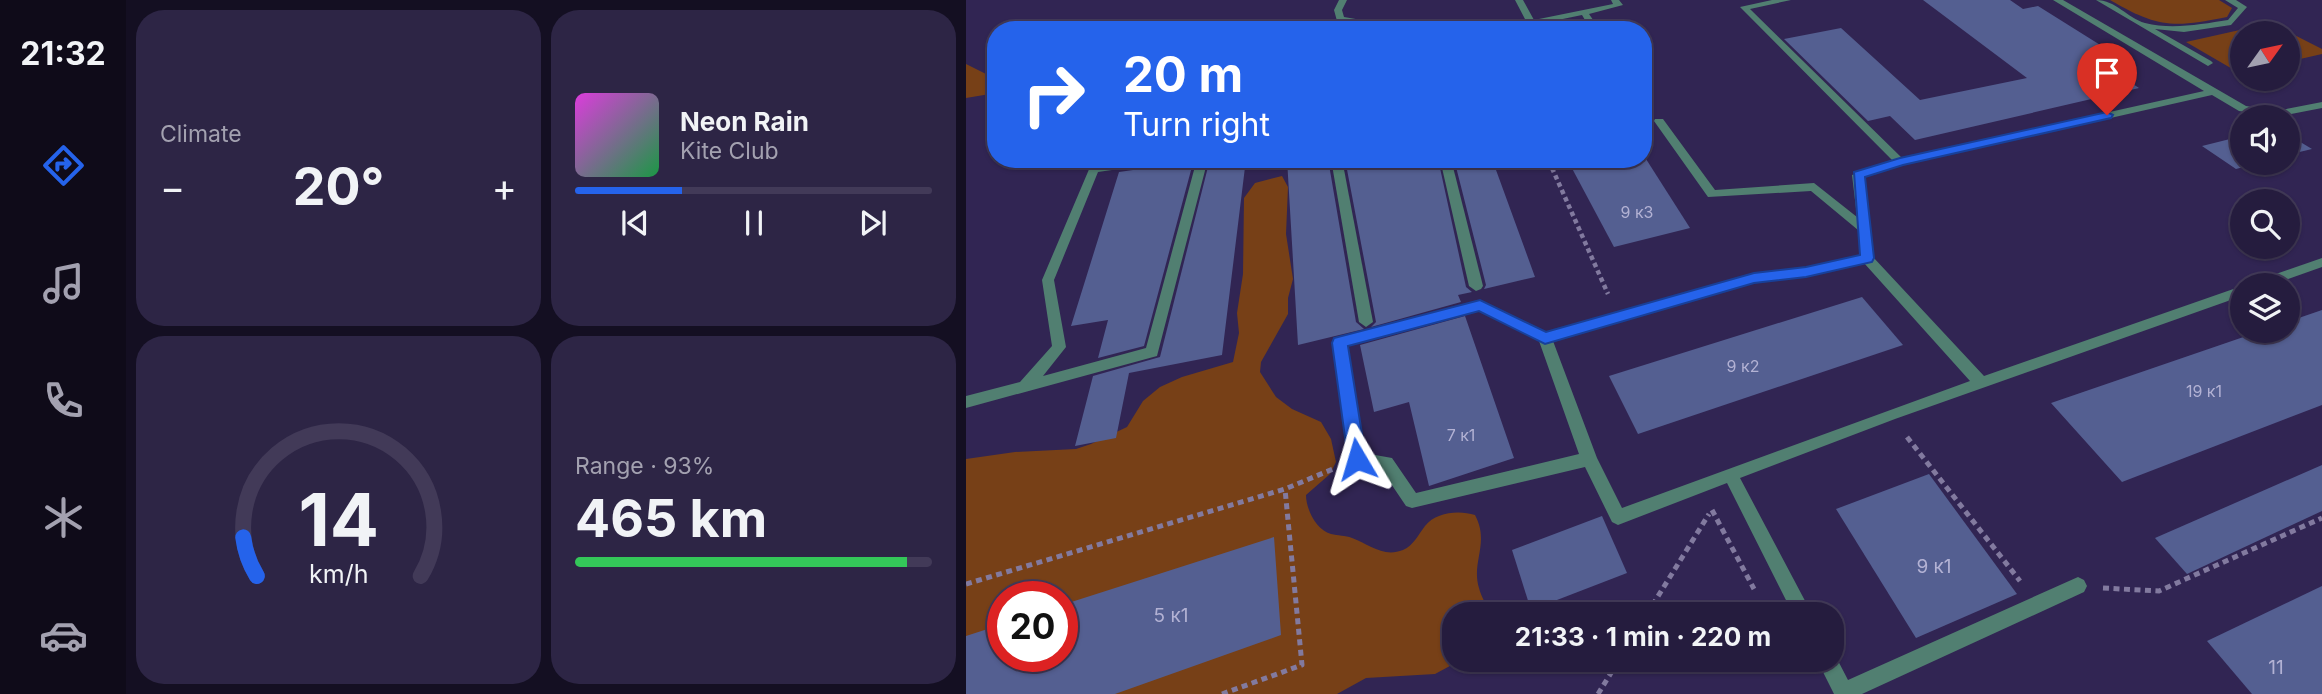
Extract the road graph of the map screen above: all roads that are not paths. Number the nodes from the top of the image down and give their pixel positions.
1 (1343, 0) edge
2 (1519, 0) edge
3 (1631, 0) edge
4 (1787, 0) edge
5 (2057, 0) edge
6 (2099, 0) edge
7 (2229, 0) edge
8 (1617, 3) edge
9 (1585, 14) junction
10 (1344, 21) edge
11 (1530, 21) edge
12 (1538, 21) edge
13 (1590, 21) edge
14 (2143, 25) junction
15 (2208, 63) dead end
16 (2211, 92) junction
17 (2322, 105) edge
18 (1659, 121) dead end
19 (1900, 162) junction
20 (1101, 168) edge
21 (1201, 168) edge
22 (1338, 168) edge
23 (1447, 168) edge
24 (1864, 229) junction
25 (1867, 258) junction
26 (2322, 262) edge
27 (2291, 273) edge
28 (1476, 286) dead end
29 (2230, 295) edge
30 (1366, 322) dead end
31 (1545, 338) junction
32 (1982, 384) junction
33 (1025, 387) junction
34 (966, 402) edge
35 (1589, 460) junction
36 (1731, 476) junction
37 (2078, 586) road end
38 (1797, 602) edge
39 (1833, 672) edge
40 (1844, 693) edge

1 - 10 lane
2 - 11 lane
3 - 8 lane
4 - 19 lane
5 - 16 lane
6 - 14 lane
7 - 14 lane
8 - 9 lane
9 - 12 lane
9 - 13 lane
14 - 15 lane
16 - 17 lane
16 - 19 lane
18 - 24 lane
19 - 24 lane
20 - 33 lane
21 - 33 lane
22 - 30 lane
23 - 28 lane
24 - 25 lane
25 - 31 lane
25 - 32 lane
26 - 27 lane
29 - 32 lane
31 - 35 lane
31 - 35 lane
32 - 36 lane
33 - 34 lane
35 - 36 lane
36 - 38 lane
37 - 40 lane
39 - 40 lane

